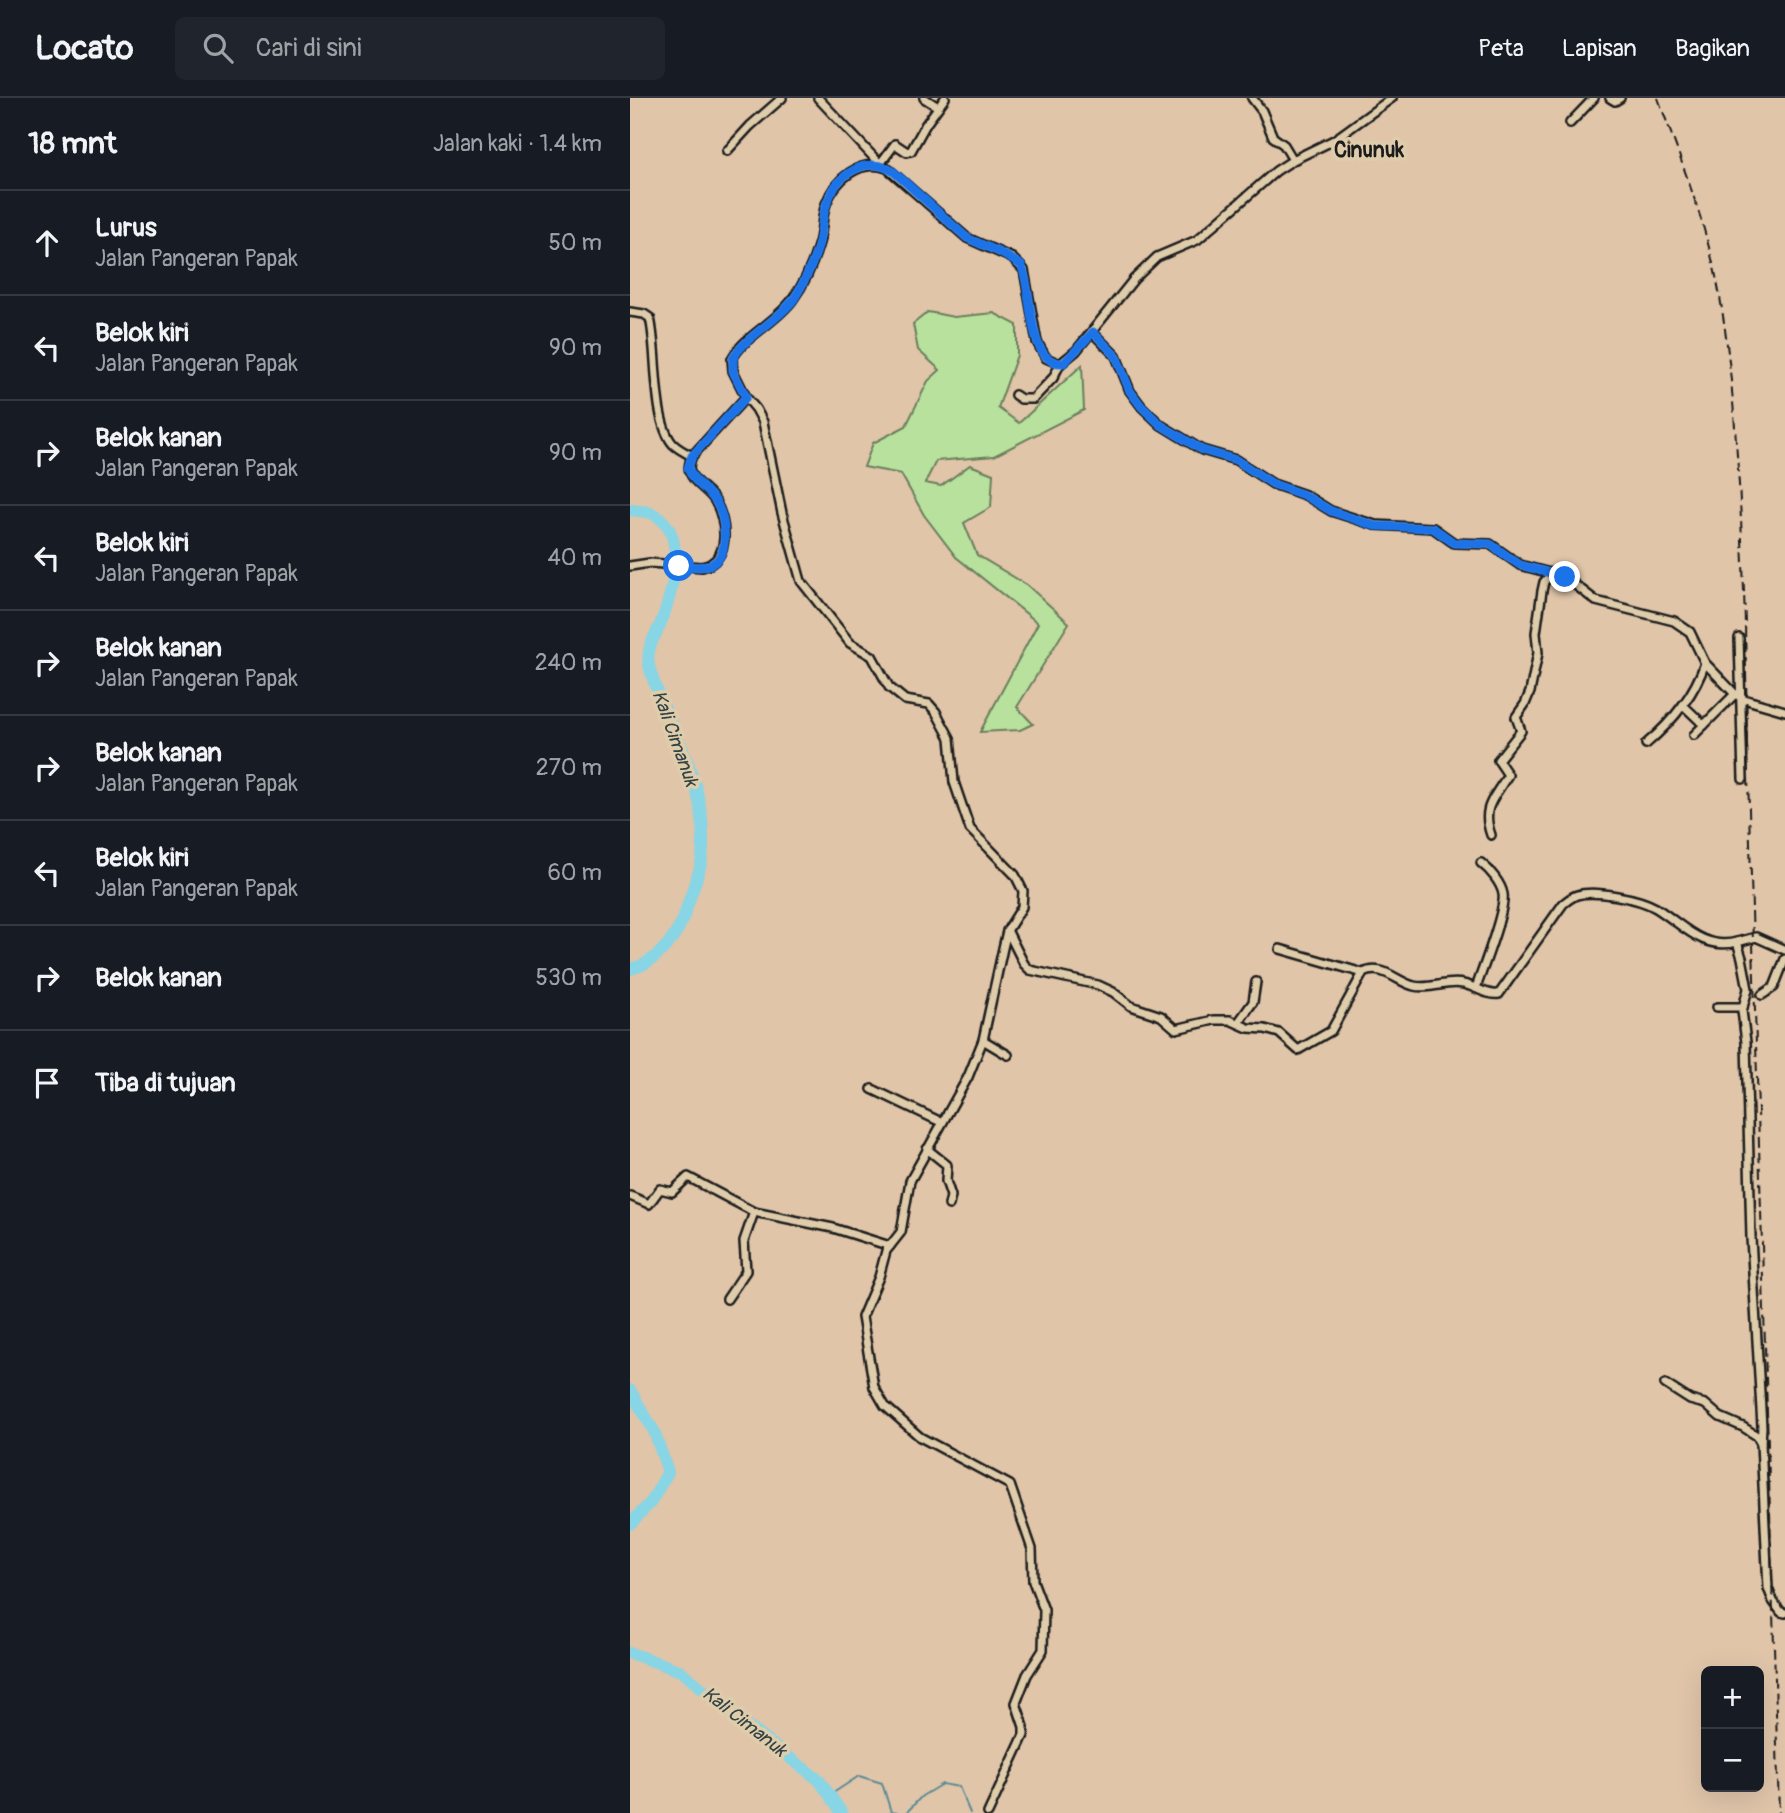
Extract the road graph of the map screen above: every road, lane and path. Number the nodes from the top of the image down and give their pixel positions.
1 (782, 98) edge
2 (831, 98) edge
3 (923, 98) edge
4 (945, 98) edge
5 (1252, 98) edge
6 (1392, 98) edge
7 (1594, 98) edge
8 (1610, 98) edge
9 (1620, 98) edge
10 (820, 101) edge
11 (938, 107) junction
12 (1570, 123) dead end
13 (727, 152) dead end
14 (1293, 160) junction
15 (880, 164) junction
16 (630, 312) edge
17 (1093, 332) junction
18 (1060, 364) junction
19 (1015, 395) dead end
20 (746, 397) junction
21 (692, 456) junction
22 (630, 566) edge
23 (1553, 572) junction
24 (1739, 638) dead end
25 (1704, 663) junction
26 (1737, 696) junction
27 (1683, 705) junction
28 (1785, 711) edge
29 (1704, 725) junction
30 (1695, 735) dead end
31 (1646, 744) dead end
32 (1743, 779) dead end
33 (1491, 835) dead end
34 (1481, 863) dead end
35 (1007, 931) junction
36 (1737, 942) junction
37 (1280, 949) dead end
38 (1785, 950) edge
39 (1785, 959) edge
40 (1363, 974) junction
41 (1256, 982) dead end
42 (1476, 988) junction
43 (1762, 995) dead end
44 (1717, 1007) dead end
45 (1743, 1007) junction
46 (1238, 1023) junction
47 (983, 1040) junction
48 (1008, 1055) dead end
49 (872, 1089) dead end
50 (942, 1122) junction
51 (927, 1149) junction
52 (630, 1196) edge
53 (949, 1205) dead end
54 (754, 1212) junction
55 (890, 1246) junction
56 (727, 1298) dead end
57 (1665, 1384) dead end
58 (1761, 1443) junction
59 (1785, 1613) edge
60 (988, 1813) edge

1 - 13 street
2 - 10 street
3 - 11 street
4 - 11 street
5 - 14 street
6 - 14 street
7 - 12 street
8 - 9 street
10 - 15 street
11 - 15 street
14 - 17 street
15 - 18 street
15 - 20 street
16 - 21 street
17 - 18 street
17 - 23 street
18 - 19 street
20 - 21 street
20 - 35 street
21 - 22 street
23 - 25 street
23 - 33 street
24 - 26 street
25 - 26 street
25 - 27 street
26 - 28 street
26 - 29 street
26 - 32 street
27 - 29 street
27 - 31 street
29 - 30 street
34 - 42 street
35 - 46 street
35 - 47 street
36 - 38 street
36 - 42 street
36 - 45 street
37 - 40 street
39 - 43 street
40 - 42 street
40 - 46 street
41 - 46 street
44 - 45 street
45 - 58 street
47 - 48 street
47 - 50 street
49 - 50 street
50 - 51 street
51 - 53 street
51 - 55 street
52 - 54 street
54 - 55 street
54 - 56 street
55 - 60 street
57 - 58 street
58 - 59 street

